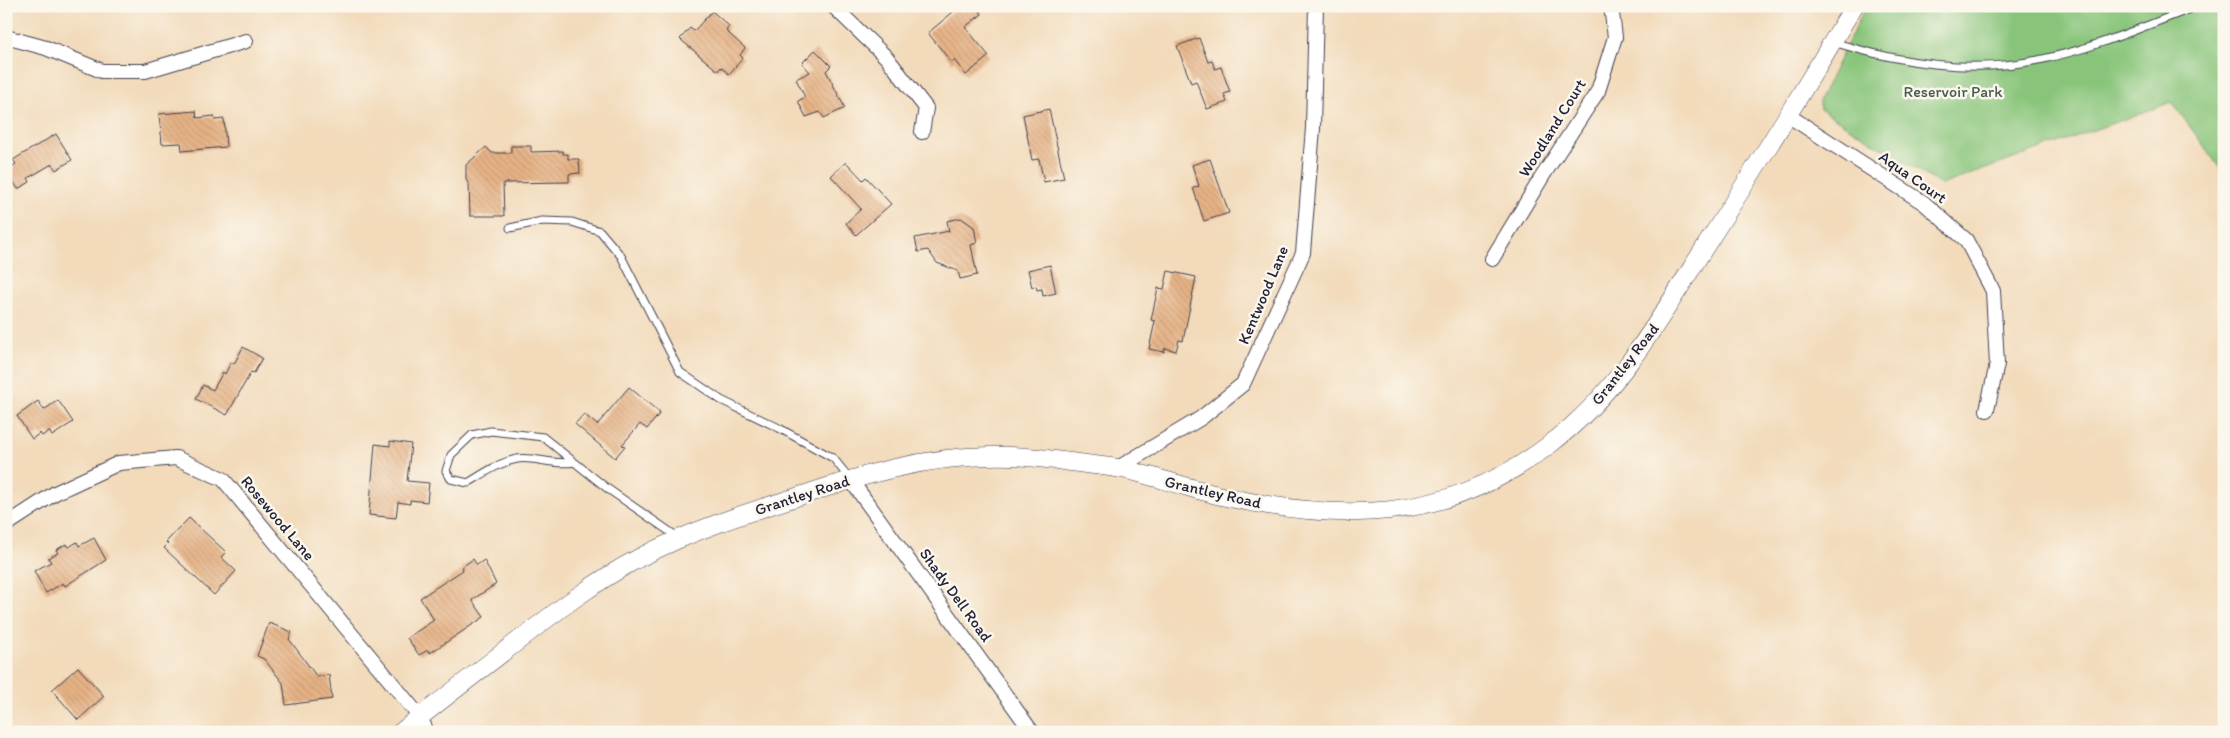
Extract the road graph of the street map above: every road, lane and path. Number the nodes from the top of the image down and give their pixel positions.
1 (833, 6) edge
2 (1316, 6) edge
3 (1611, 6) edge
4 (1854, 6) edge
5 (2198, 6) edge
6 (6, 37) edge
7 (246, 41) dead end
8 (1832, 42) junction
9 (1789, 116) junction
10 (922, 132) dead end
11 (510, 228) dead end
12 (1492, 259) dead end
13 (1988, 410) dead end
14 (574, 462) junction
15 (1118, 468) junction
16 (850, 479) junction
17 (6, 525) edge
18 (680, 538) junction
19 (424, 724) edge
20 (401, 732) edge
21 (1032, 732) edge

1 - 10 street
2 - 15 street, Kentwood Lane
3 - 12 street, Woodland Court
4 - 8 street, Grantley Road
5 - 8 lane
6 - 7 street
8 - 9 street, Grantley Road
9 - 13 street, Aqua Court
9 - 15 street, Grantley Road
11 - 16 lane
14 - 14 lane
14 - 18 lane
15 - 16 street, Grantley Road
16 - 18 street, Grantley Road
16 - 21 street, Shady Dell Road
17 - 19 street, Rosewood Lane
18 - 19 street, Grantley Road
19 - 20 street, Grantley Road

